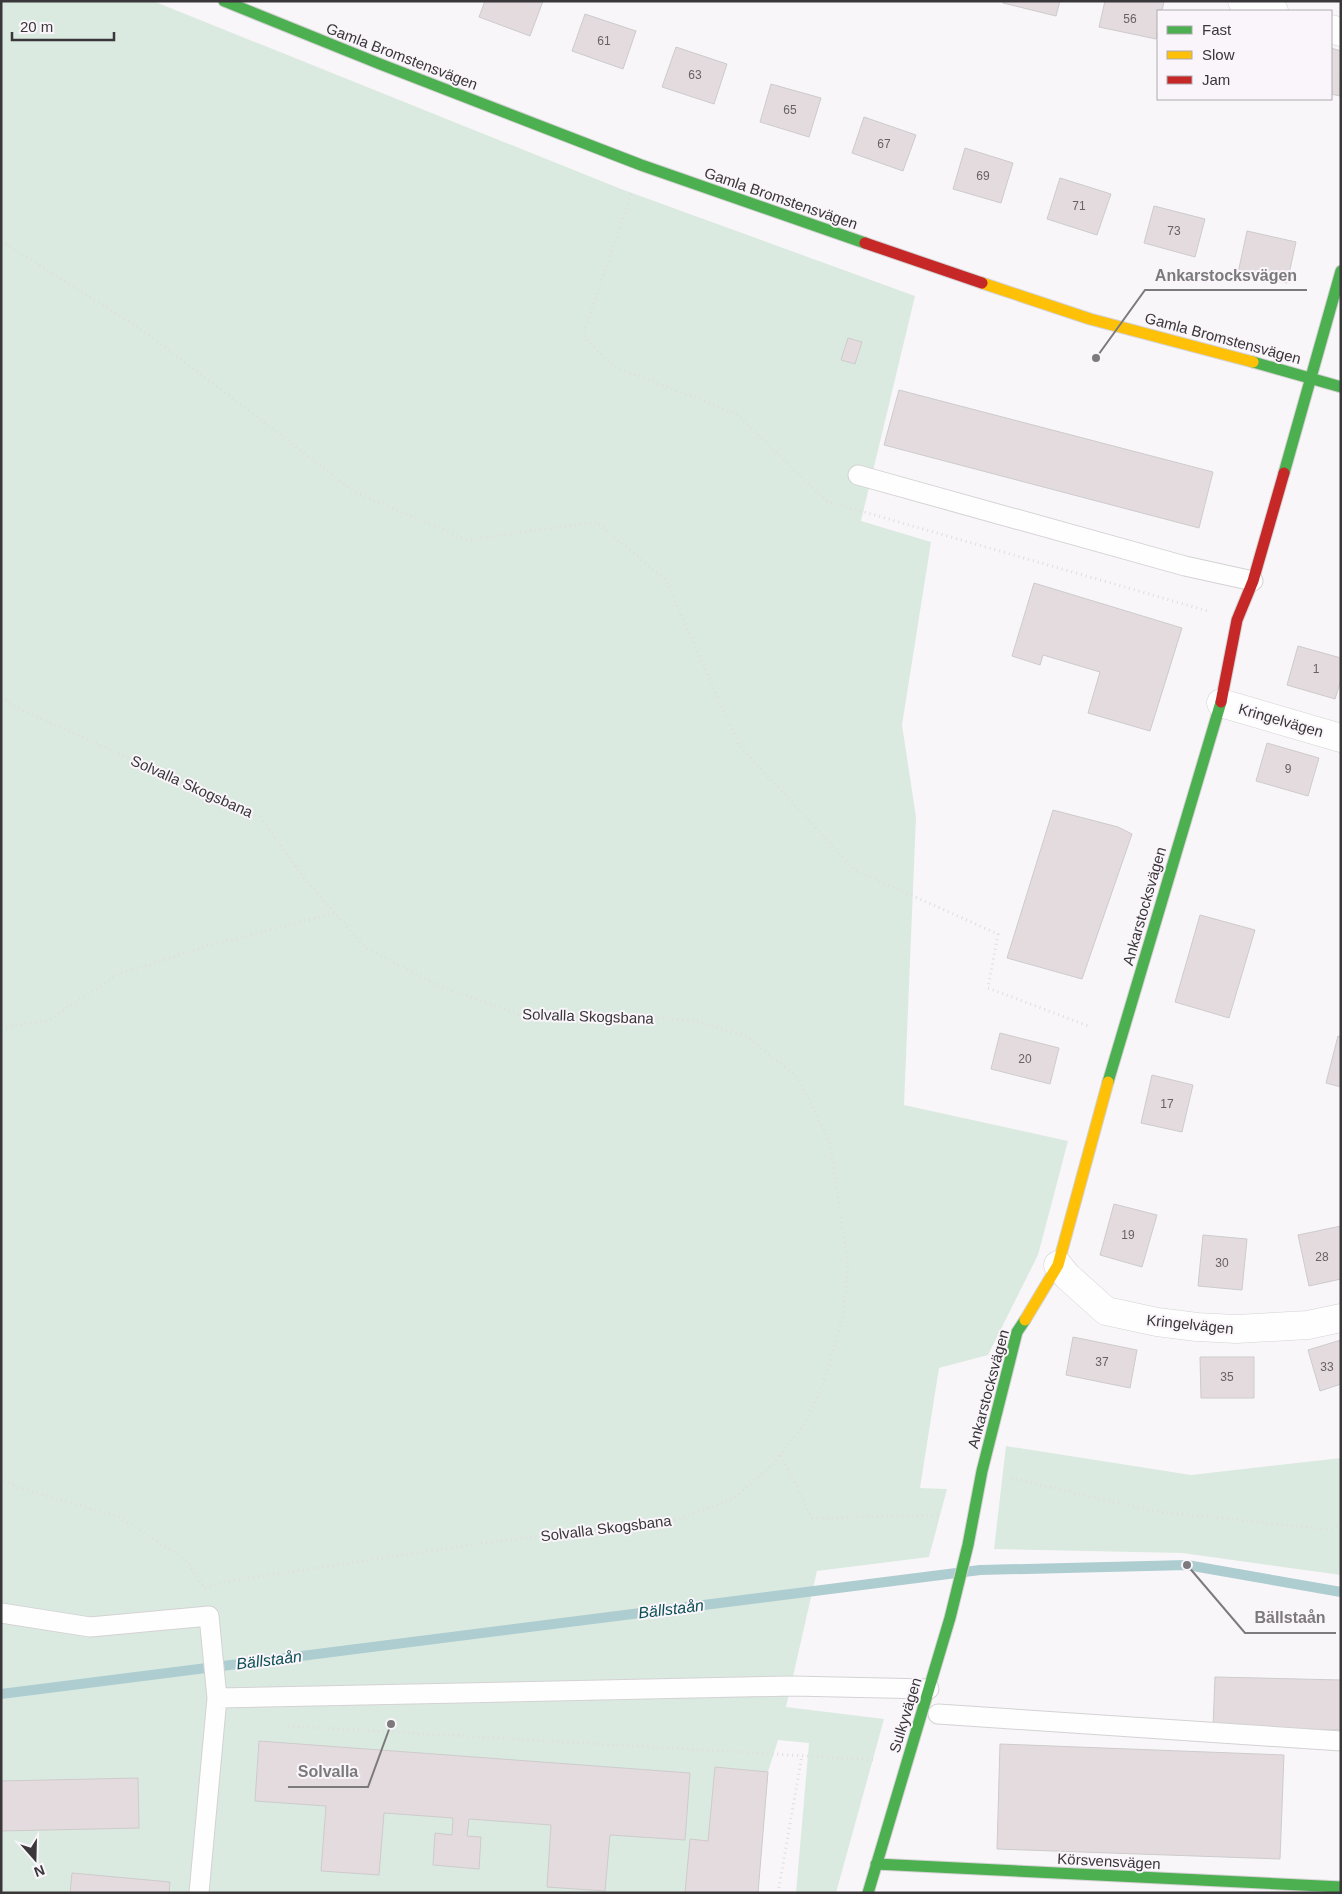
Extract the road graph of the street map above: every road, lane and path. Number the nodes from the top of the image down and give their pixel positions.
1 (224, 1) edge
2 (1242, 1) edge
3 (1271, 10) edge
4 (641, 165) junction
5 (1, 241) edge
6 (1341, 271) edge
7 (1312, 378) junction
8 (1341, 387) edge
9 (858, 475) dead end
10 (1253, 581) junction
11 (1237, 620) junction
12 (1, 698) edge
13 (1222, 702) junction
14 (1341, 738) edge
15 (335, 913) junction
16 (1, 1028) edge
17 (1120, 1039) junction
18 (1058, 1264) junction
19 (1341, 1318) edge
20 (781, 1455) junction
21 (982, 1471) junction
22 (1, 1478) edge
23 (974, 1514) junction
24 (1341, 1527) edge
25 (968, 1545) joint
26 (1, 1614) edge
27 (929, 1689) junction
28 (217, 1698) junction
29 (938, 1714) dead end
30 (284, 1726) dead end
31 (1341, 1741) edge
32 (802, 1756) junction
33 (907, 1762) junction
34 (876, 1864) junction
35 (1341, 1887) edge
36 (199, 1893) edge
37 (778, 1893) edge
38 (868, 1893) edge

1 - 4 street, Gamla Bromstensvägen
2 - 3 street
4 - 7 street, Gamla Bromstensvägen
4 - 11 path
5 - 17 path
6 - 7 street, Ankarstocksvägen
7 - 8 street, Gamla Bromstensvägen
7 - 10 street, Ankarstocksvägen
9 - 10 lane
10 - 11 street, Ankarstocksvägen
11 - 13 street, Ankarstocksvägen
12 - 15 path, Solvalla Skogsbana
13 - 14 street, Kringelvägen
13 - 17 street, Ankarstocksvägen
15 - 16 path
15 - 20 path, Solvalla Skogsbana
17 - 18 street, Ankarstocksvägen
18 - 19 street, Kringelvägen
18 - 21 street, Ankarstocksvägen
20 - 22 path, Solvalla Skogsbana
20 - 23 path
21 - 23 street, Ankarstocksvägen
21 - 24 path
23 - 25 street, Ankarstocksvägen
25 - 27 street, Sulkyvägen
26 - 28 lane
27 - 28 lane
27 - 33 street, Sulkyvägen
28 - 36 lane
29 - 31 lane
30 - 32 path
32 - 33 path
32 - 37 path
33 - 34 street, Sulkyvägen
34 - 35 street, Körsvensvägen
34 - 38 street, Sulkyvägen

